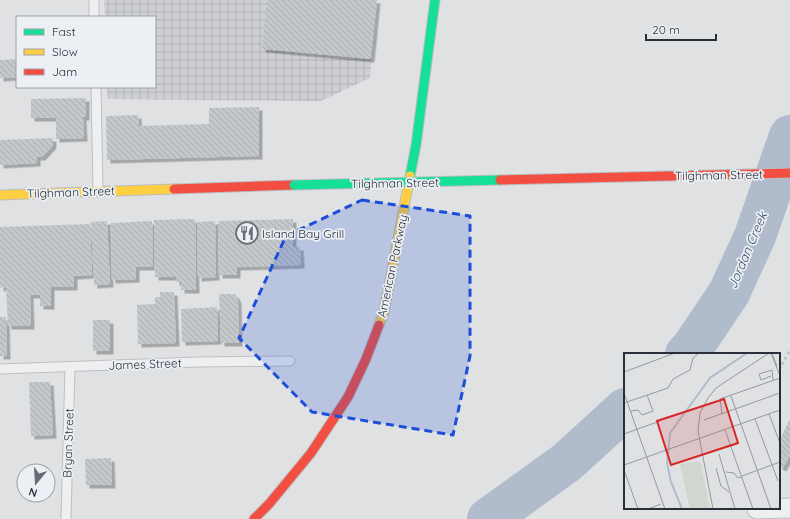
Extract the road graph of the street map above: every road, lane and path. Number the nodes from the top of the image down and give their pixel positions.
1 (94, 0) edge
2 (435, 0) edge
3 (94, 16) edge
4 (96, 88) edge
5 (790, 173) edge
6 (98, 191) junction
7 (0, 195) edge
8 (790, 350) edge
9 (290, 361) dead end
10 (70, 367) junction
11 (780, 368) edge
12 (0, 370) edge
13 (780, 508) edge
14 (790, 508) edge
15 (66, 519) edge
16 (254, 519) edge

1 - 3 lane
2 - 16 main road, American Parkway
4 - 6 lane
5 - 6 main road, Tilghman Street, bridge
6 - 7 main road, Tilghman Street
8 - 11 path
9 - 10 lane, James Street
10 - 12 lane, James Street
10 - 15 lane, Bryan Street
13 - 14 street

